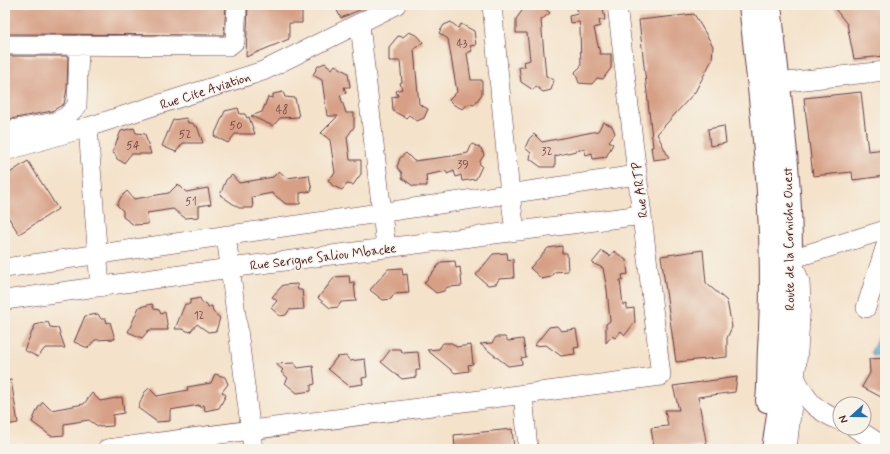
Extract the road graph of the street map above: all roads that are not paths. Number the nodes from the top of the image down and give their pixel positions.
1 (237, 5) edge
2 (396, 5) edge
3 (492, 5) edge
4 (617, 5) edge
5 (750, 5) edge
6 (770, 5) edge
7 (360, 25) junction
8 (5, 45) edge
9 (79, 45) junction
10 (885, 71) edge
11 (778, 83) junction
12 (88, 127) junction
13 (5, 131) edge
14 (5, 151) edge
15 (637, 175) junction
16 (510, 194) junction
17 (382, 213) junction
18 (642, 215) junction
19 (885, 230) edge
20 (515, 231) junction
21 (226, 236) junction
22 (386, 248) junction
23 (885, 248) edge
24 (98, 254) junction
25 (791, 259) junction
26 (5, 268) edge
27 (230, 268) junction
28 (100, 286) junction
29 (5, 300) edge
30 (866, 308) dead end
31 (796, 379) junction
32 (523, 394) junction
33 (821, 412) junction
34 (832, 417) edge
35 (790, 429) junction
36 (250, 430) junction
37 (868, 436) edge
38 (885, 447) edge
39 (107, 449) edge
40 (252, 449) edge
41 (528, 449) edge
42 (760, 449) edge
43 (773, 449) edge
44 (786, 449) edge

1 - 9 street
2 - 7 street, Rue Cite Aviation
3 - 16 street
4 - 15 street, Rue ARTP
5 - 42 highway, Route de la Corniche Ouest
6 - 11 highway, Route de la Corniche Ouest
7 - 12 street, Rue Cite Aviation
7 - 17 street
8 - 9 street
9 - 13 street
10 - 11 street
11 - 25 highway, Route de la Corniche Ouest
12 - 14 street, Rue Cite Aviation
12 - 24 street
15 - 16 street
15 - 18 street, Rue ARTP
16 - 17 street
16 - 20 street
17 - 21 street
17 - 22 street
18 - 20 street, Rue Serigne Saliou Mbacke
18 - 32 street, Rue ARTP
19 - 25 street
20 - 22 street, Rue Serigne Saliou Mbacke
21 - 24 street
21 - 27 street
22 - 27 street, Rue Serigne Saliou Mbacke
23 - 30 street
24 - 26 street
24 - 28 street
25 - 31 street
25 - 43 highway, Route de la Corniche Ouest
27 - 28 street, Rue Serigne Saliou Mbacke
27 - 36 street
28 - 29 street, Rue Serigne Saliou Mbacke
31 - 33 street
31 - 35 street
32 - 36 street
32 - 41 street
33 - 34 street
33 - 35 street
35 - 44 street
36 - 39 street
36 - 40 street
37 - 38 street

